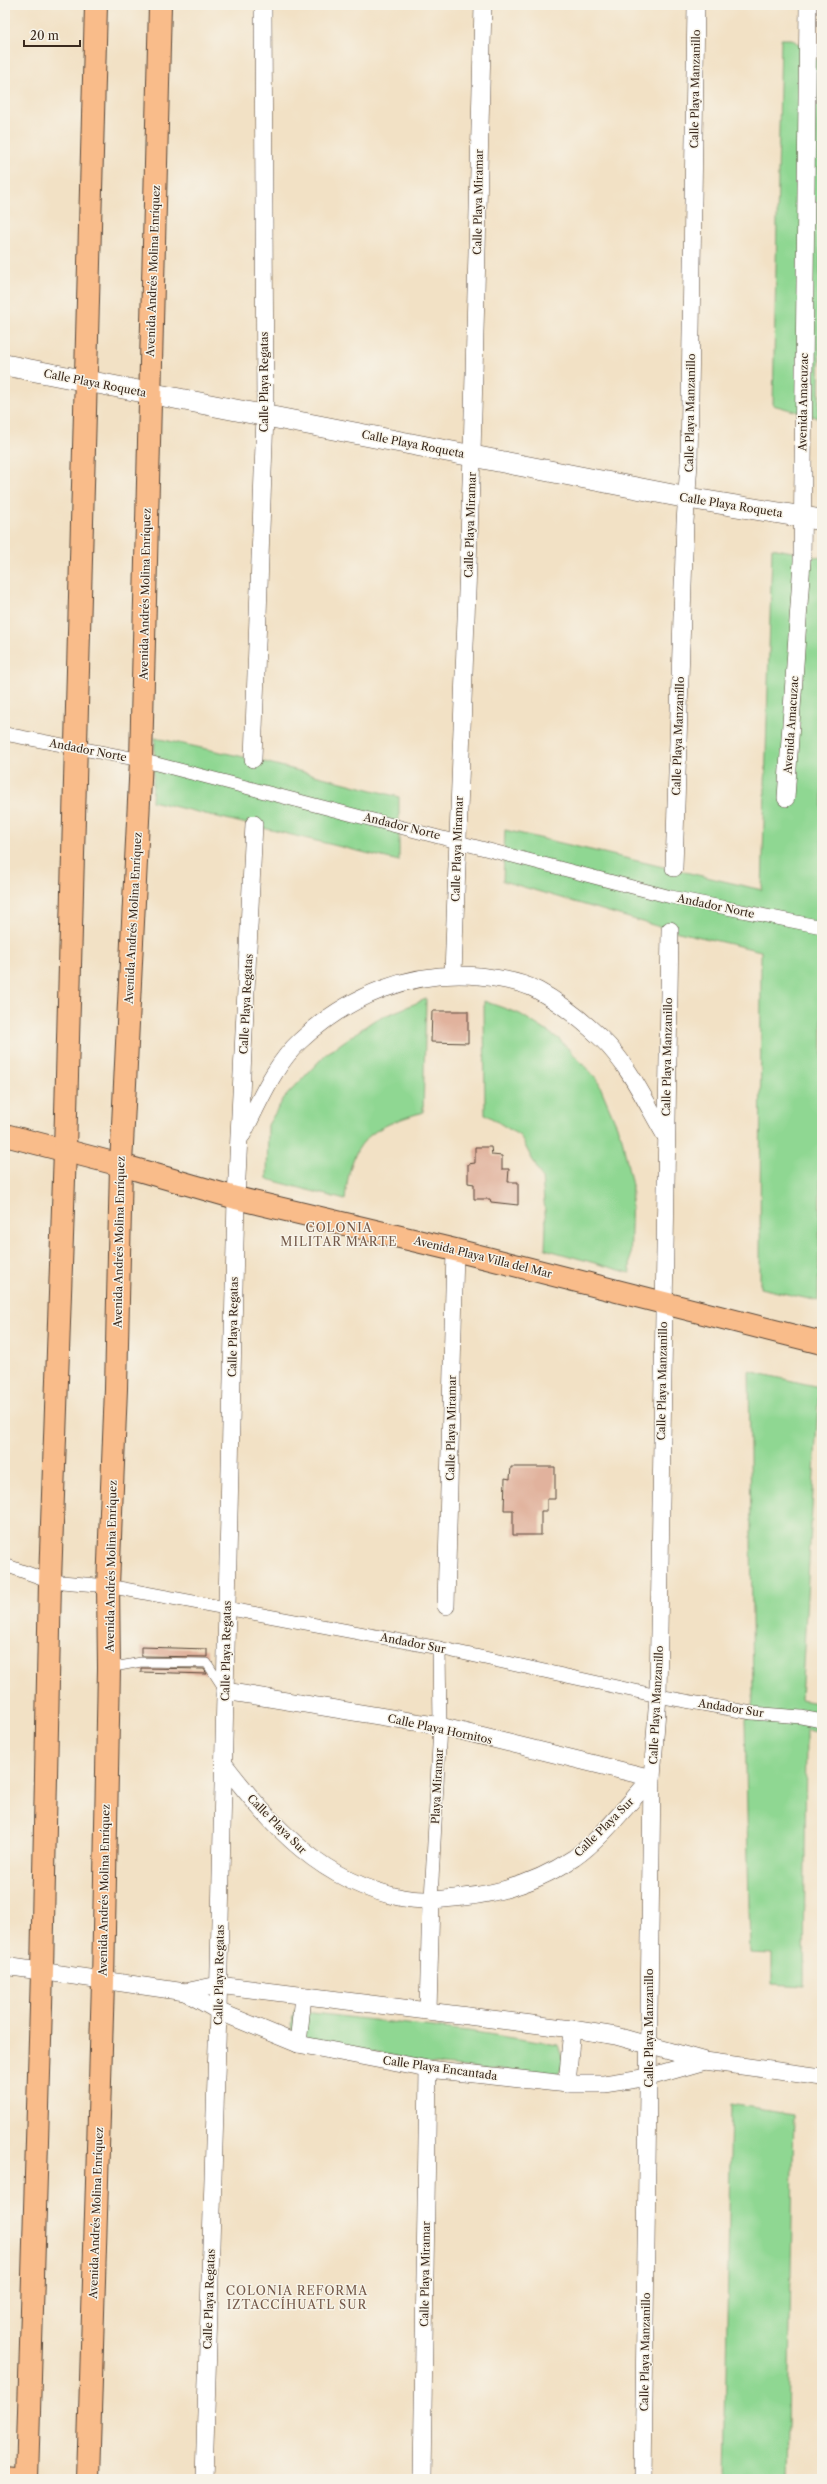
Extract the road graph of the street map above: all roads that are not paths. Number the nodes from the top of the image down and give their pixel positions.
1 (96, 5) edge
2 (160, 5) edge
3 (263, 5) edge
4 (483, 5) edge
5 (696, 5) edge
6 (808, 5) edge
7 (5, 365) edge
8 (86, 381) junction
9 (149, 394) junction
10 (265, 415) junction
11 (472, 455) junction
12 (688, 498) junction
13 (812, 518) edge
14 (5, 734) edge
15 (75, 747) junction
16 (253, 759) dead end
17 (141, 760) junction
18 (786, 798) dead end
19 (254, 824) dead end
20 (458, 841) junction
21 (674, 868) dead end
22 (822, 927) edge
23 (670, 930) dead end
24 (454, 974) junction
25 (5, 1135) edge
26 (665, 1135) junction
27 (240, 1141) junction
28 (64, 1150) junction
29 (120, 1165) junction
30 (236, 1198) junction
31 (455, 1250) junction
32 (663, 1302) junction
33 (822, 1343) edge
34 (5, 1565) edge
35 (50, 1580) junction
36 (108, 1586) junction
37 (446, 1606) dead end
38 (226, 1609) junction
39 (439, 1648) junction
40 (109, 1668) junction
41 (225, 1691) junction
42 (658, 1696) junction
43 (822, 1721) edge
44 (440, 1726) junction
45 (224, 1764) junction
46 (652, 1778) junction
47 (431, 1900) junction
48 (5, 1966) edge
49 (42, 1972) junction
50 (102, 1982) junction
51 (218, 1985) junction
52 (185, 1992) junction
53 (303, 1996) junction
54 (428, 2010) junction
55 (218, 2011) junction
56 (572, 2029) junction
57 (298, 2044) junction
58 (648, 2044) junction
59 (705, 2061) junction
60 (428, 2069) junction
61 (648, 2077) junction
62 (822, 2077) edge
63 (567, 2084) junction
64 (5, 2478) edge
65 (17, 2479) edge
66 (27, 2479) edge
67 (88, 2479) edge
68 (204, 2479) edge
69 (422, 2479) edge
70 (643, 2479) edge

1 - 8 main road
2 - 9 main road, Avenida Andrés Molina Enríquez
3 - 10 street, Calle Playa Regatas
4 - 11 street, Calle Playa Miramar
5 - 12 street, Calle Playa Manzanillo
6 - 13 street, Avenida Amacuzac
7 - 8 street, Calle Playa Roqueta
8 - 9 street, Calle Playa Roqueta
8 - 15 main road
9 - 10 street, Calle Playa Roqueta
9 - 17 main road, Avenida Andrés Molina Enríquez
10 - 11 street, Calle Playa Roqueta
10 - 16 street, Calle Playa Regatas
11 - 12 street, Calle Playa Roqueta
11 - 20 street, Calle Playa Miramar
12 - 13 street, Calle Playa Roqueta
12 - 21 street, Calle Playa Manzanillo
13 - 18 street, Avenida Amacuzac
14 - 15 street, Andador Norte
15 - 17 street, Andador Norte
15 - 28 main road
17 - 20 street, Andador Norte
17 - 29 main road, Avenida Andrés Molina Enríquez
19 - 27 street, Calle Playa Regatas
20 - 22 street, Andador Norte
20 - 24 street, Calle Playa Miramar
23 - 26 street, Calle Playa Manzanillo
24 - 26 street
24 - 27 street
25 - 28 main road, Avenida Playa Villa del Mar
26 - 32 street, Calle Playa Manzanillo
27 - 30 street, Calle Playa Regatas
28 - 29 main road, Avenida Playa Villa del Mar
28 - 35 main road
29 - 30 main road, Avenida Playa Villa del Mar
29 - 36 main road, Avenida Andrés Molina Enríquez
30 - 31 main road, Avenida Playa Villa del Mar
30 - 38 street, Calle Playa Regatas
31 - 32 main road, Avenida Playa Villa del Mar
31 - 37 street, Calle Playa Miramar
32 - 33 main road, Avenida Playa Villa del Mar
32 - 42 street, Calle Playa Manzanillo
34 - 35 street, Andador Sur
35 - 36 street, Andador Sur
35 - 49 main road
36 - 38 street, Andador Sur
36 - 40 main road, Avenida Andrés Molina Enríquez
38 - 39 street, Andador Sur
38 - 41 street, Calle Playa Regatas
39 - 42 street, Andador Sur
39 - 44 street, Playa Miramar
40 - 41 lane
40 - 50 main road, Avenida Andrés Molina Enríquez
41 - 44 street, Calle Playa Hornitos
41 - 45 street, Calle Playa Regatas
42 - 43 street, Andador Sur
42 - 46 street, Calle Playa Manzanillo
44 - 46 street, Calle Playa Hornitos
44 - 47 street, Playa Miramar
45 - 47 street, Calle Playa Sur
45 - 51 street, Calle Playa Regatas
46 - 47 street, Calle Playa Sur
46 - 58 street, Calle Playa Manzanillo
47 - 54 street
48 - 49 street, Calle Playa Encantada
49 - 50 street, Calle Playa Encantada
49 - 66 main road
50 - 52 street, Calle Playa Encantada
50 - 67 main road, Avenida Andrés Molina Enríquez
51 - 52 street, Calle Playa Encantada
51 - 53 street, Calle Playa Encantada
51 - 55 street, Calle Playa Regatas
52 - 55 street, Calle Playa Encantada
53 - 54 street, Calle Playa Encantada
53 - 57 street
54 - 56 street, Calle Playa Encantada
55 - 57 street, Calle Playa Encantada
55 - 68 street, Calle Playa Regatas
56 - 58 street, Calle Playa Encantada
56 - 63 street
57 - 60 street, Calle Playa Encantada
58 - 59 street, Calle Playa Encantada
58 - 61 street, Calle Playa Manzanillo
59 - 61 street, Calle Playa Encantada
59 - 62 street, Calle Playa Encantada
60 - 63 street, Calle Playa Encantada
60 - 69 street, Calle Playa Miramar
61 - 63 street, Calle Playa Encantada
61 - 70 street, Calle Playa Manzanillo
64 - 65 main road

